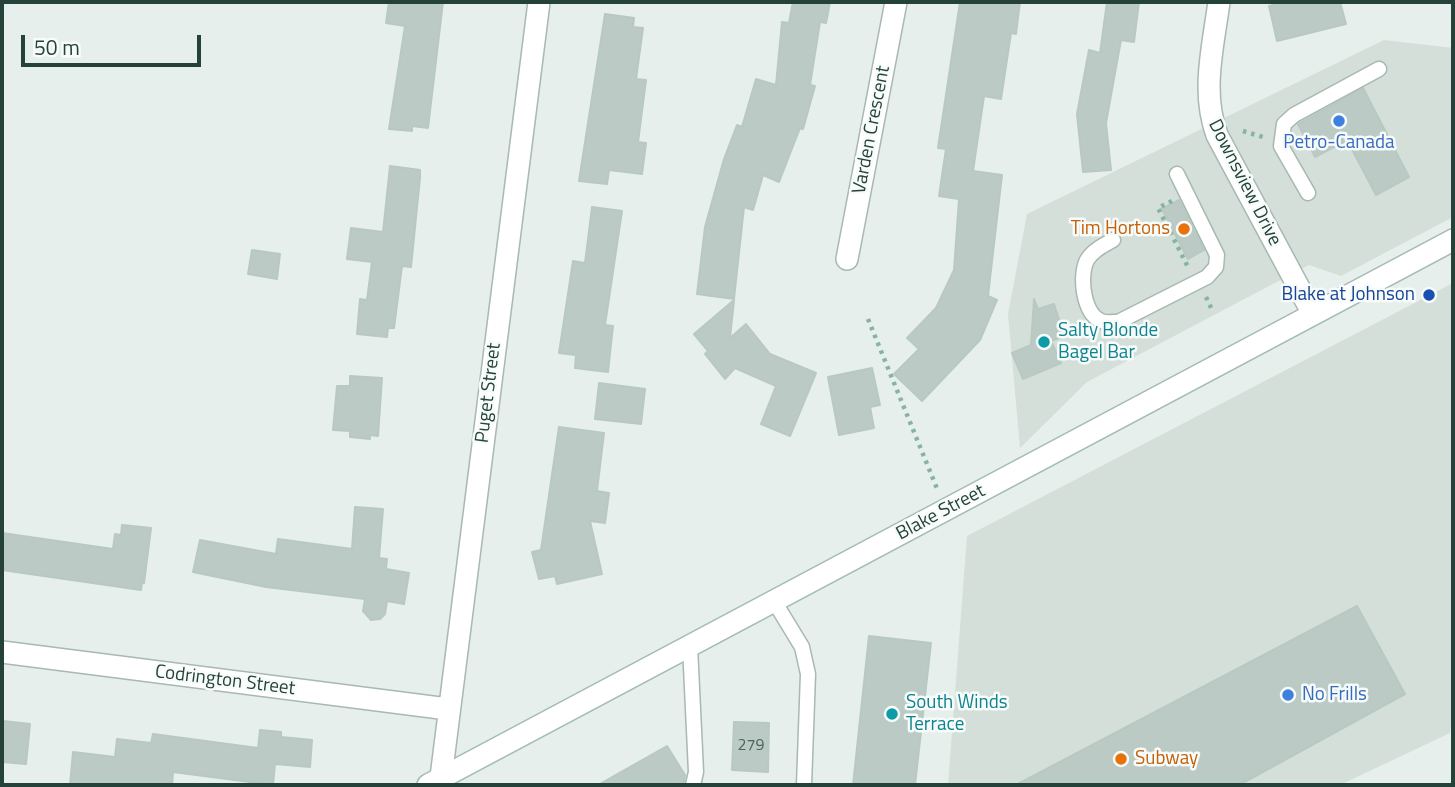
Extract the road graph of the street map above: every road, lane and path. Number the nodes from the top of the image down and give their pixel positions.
1 (539, 2) edge
2 (896, 2) edge
3 (1219, 2) edge
4 (1379, 69) dead end
5 (1243, 131) dead end
6 (1270, 139) dead end
7 (1177, 174) dead end
8 (1308, 193) dead end
9 (1176, 198) dead end
10 (1113, 240) dead end
11 (1453, 240) edge
12 (847, 259) dead end
13 (1192, 274) dead end
14 (1202, 290) dead end
15 (1213, 312) dead end
16 (1313, 314) junction
17 (868, 319) dead end
18 (941, 498) dead end
19 (774, 601) junction
20 (690, 646) junction
21 (2, 652) edge
22 (448, 709) junction
23 (436, 783) edge
24 (693, 785) edge
25 (804, 785) edge

1 - 22 street, Puget Street
2 - 12 street, Varden Crescent
3 - 16 street, Downsview Drive
4 - 8 lane
5 - 6 path
7 - 10 lane
9 - 13 path
11 - 16 street, Blake Street
14 - 15 path
16 - 19 street, Blake Street
17 - 18 path
19 - 20 street, Blake Street
19 - 25 lane
20 - 23 street, Blake Street
20 - 24 lane
21 - 22 street, Codrington Street
22 - 23 street, Puget Street

